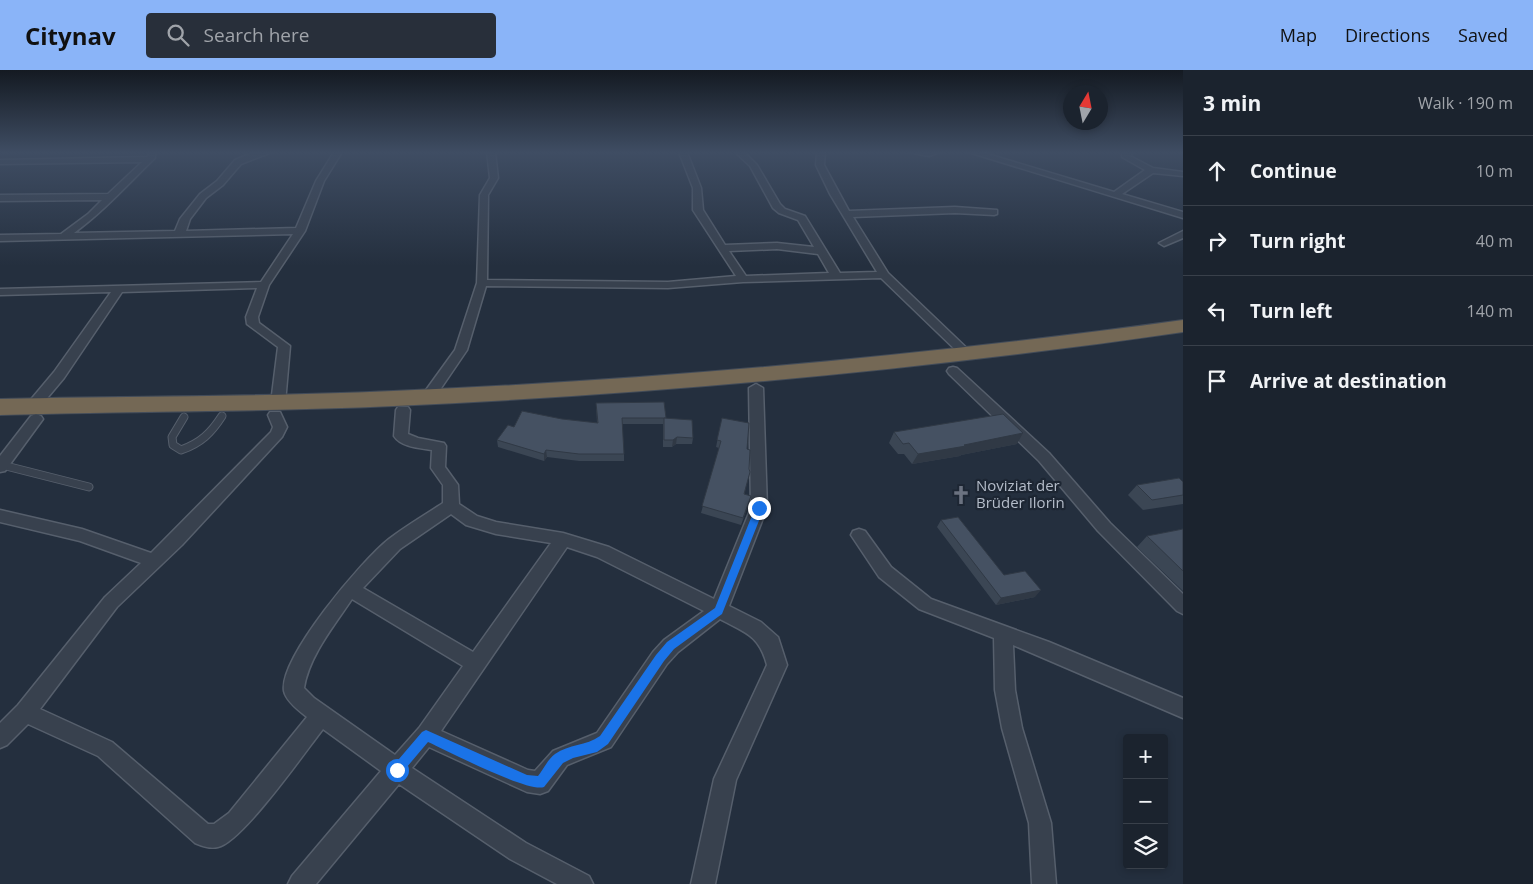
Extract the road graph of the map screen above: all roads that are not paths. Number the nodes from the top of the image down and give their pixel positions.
1 (118, 190) edge
2 (212, 190) edge
3 (316, 190) edge
4 (487, 190) edge
5 (697, 190) edge
6 (767, 190) edge
7 (833, 190) edge
8 (1098, 190) edge
9 (1122, 190) edge
10 (1115, 195) junction
11 (110, 197) junction
12 (0, 198) edge
13 (994, 212) dead end
14 (846, 214) junction
15 (1183, 215) edge
16 (300, 231) junction
17 (1183, 234) edge
18 (176, 235) junction
19 (63, 237) junction
20 (0, 238) edge
21 (1164, 243) dead end
22 (722, 248) junction
23 (822, 251) junction
24 (884, 275) junction
25 (836, 276) junction
26 (743, 279) junction
27 (482, 282) junction
28 (264, 285) junction
29 (119, 288) junction
30 (0, 292) edge
31 (1183, 326) edge
32 (1183, 339) edge
33 (961, 363) junction
34 (756, 388) junction
35 (428, 397) junction
36 (0, 407) edge
37 (277, 409) junction
38 (402, 410) junction
39 (34, 413) junction
40 (222, 416) junction
41 (184, 417) junction
42 (0, 420) edge
43 (1, 466) edge
44 (88, 487) dead end
45 (451, 506) junction
46 (0, 516) edge
47 (859, 535) dead end
48 (563, 539) junction
49 (154, 560) junction
50 (350, 589) junction
51 (1183, 606) edge
52 (718, 611) junction
53 (1003, 635) junction
54 (476, 664) junction
55 (1183, 708) edge
56 (25, 712) junction
57 (321, 715) junction
58 (426, 736) junction
59 (0, 738) edge
60 (397, 770) junction
61 (300, 884) edge
62 (581, 884) edge
63 (703, 884) edge
64 (1044, 884) edge

1 - 11 street
2 - 18 street
3 - 16 street
4 - 27 street
5 - 22 street
6 - 23 street
7 - 14 street
8 - 10 street
9 - 10 street
10 - 15 street
11 - 12 street
11 - 19 street
13 - 14 street
14 - 24 street
16 - 18 street
16 - 28 street
17 - 21 street
18 - 19 street
19 - 20 street
22 - 23 street
22 - 26 street
23 - 25 street
24 - 25 street
24 - 33 street
25 - 26 street
26 - 27 street
27 - 35 street
28 - 29 street
28 - 37 street
29 - 30 street
29 - 39 street
31 - 33 highway
32 - 33 highway
33 - 34 highway
33 - 35 highway
33 - 51 street
34 - 38 highway
34 - 52 street
35 - 37 highway
36 - 39 highway
37 - 38 highway
37 - 39 highway
37 - 40 highway
37 - 49 street
38 - 45 street
39 - 41 highway
39 - 42 highway
39 - 43 street
40 - 41 highway
40 - 41 lane
43 - 44 lane
45 - 48 street
45 - 50 street
46 - 49 street
47 - 53 street
48 - 52 street
48 - 54 street
49 - 56 street
50 - 54 street
50 - 57 street
52 - 58 street
52 - 63 street
53 - 55 street
53 - 64 street
54 - 58 street
56 - 57 street
56 - 59 street
57 - 60 street
58 - 60 street
60 - 61 street
60 - 62 street

